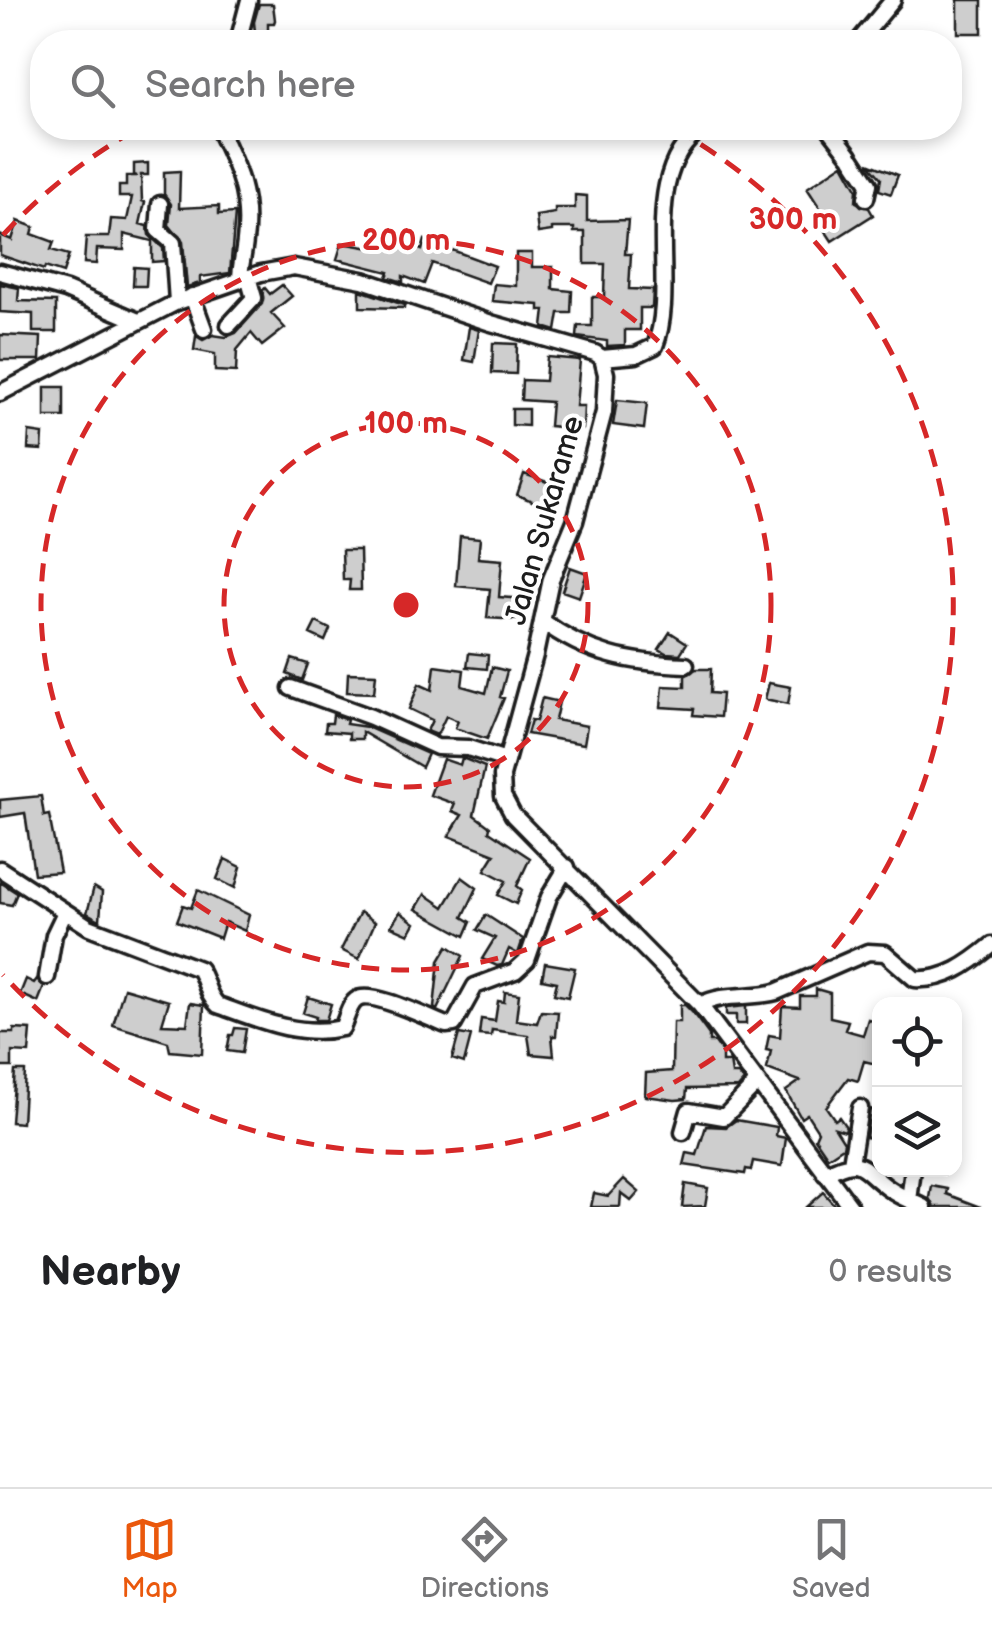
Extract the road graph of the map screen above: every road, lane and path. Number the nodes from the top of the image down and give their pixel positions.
1 (250, 0) edge
2 (893, 0) edge
3 (241, 30) edge
4 (868, 30) edge
5 (225, 140) edge
6 (691, 140) edge
7 (838, 140) edge
8 (866, 198) dead end
9 (160, 204) dead end
10 (0, 272) edge
11 (244, 278) junction
12 (192, 296) junction
13 (177, 302) junction
14 (138, 321) junction
15 (229, 325) dead end
16 (204, 328) dead end
17 (602, 358) junction
18 (0, 393) edge
19 (542, 621) junction
20 (686, 664) dead end
21 (291, 688) dead end
22 (506, 760) junction
23 (567, 867) junction
24 (0, 869) edge
25 (65, 912) junction
26 (992, 945) edge
27 (46, 977) dead end
28 (700, 1005) junction
29 (758, 1083) junction
30 (860, 1108) dead end
31 (683, 1132) dead end
32 (850, 1163) junction
33 (825, 1174) junction
34 (913, 1177) edge
35 (909, 1200) junction
36 (851, 1207) edge
37 (924, 1207) edge

1 - 3 street
2 - 4 street
5 - 11 street
6 - 17 street
7 - 8 street
9 - 13 street
10 - 14 street
11 - 12 street
11 - 15 street
11 - 17 street
12 - 13 street
12 - 16 street
13 - 14 street
14 - 18 street
17 - 19 street, Jalan Sukarame
19 - 20 street
19 - 22 street, Jalan Sukarame
21 - 22 street
22 - 23 street, Jalan Sukarame
23 - 25 street
23 - 28 street, Jalan Sukarame
24 - 25 street
25 - 27 street
26 - 28 street
28 - 29 street, Jalan Sukarame
29 - 31 street
29 - 33 street, Jalan Sukarame
30 - 32 street
32 - 33 street
32 - 35 street
33 - 36 street, Jalan Sukarame
34 - 35 street
35 - 37 street

